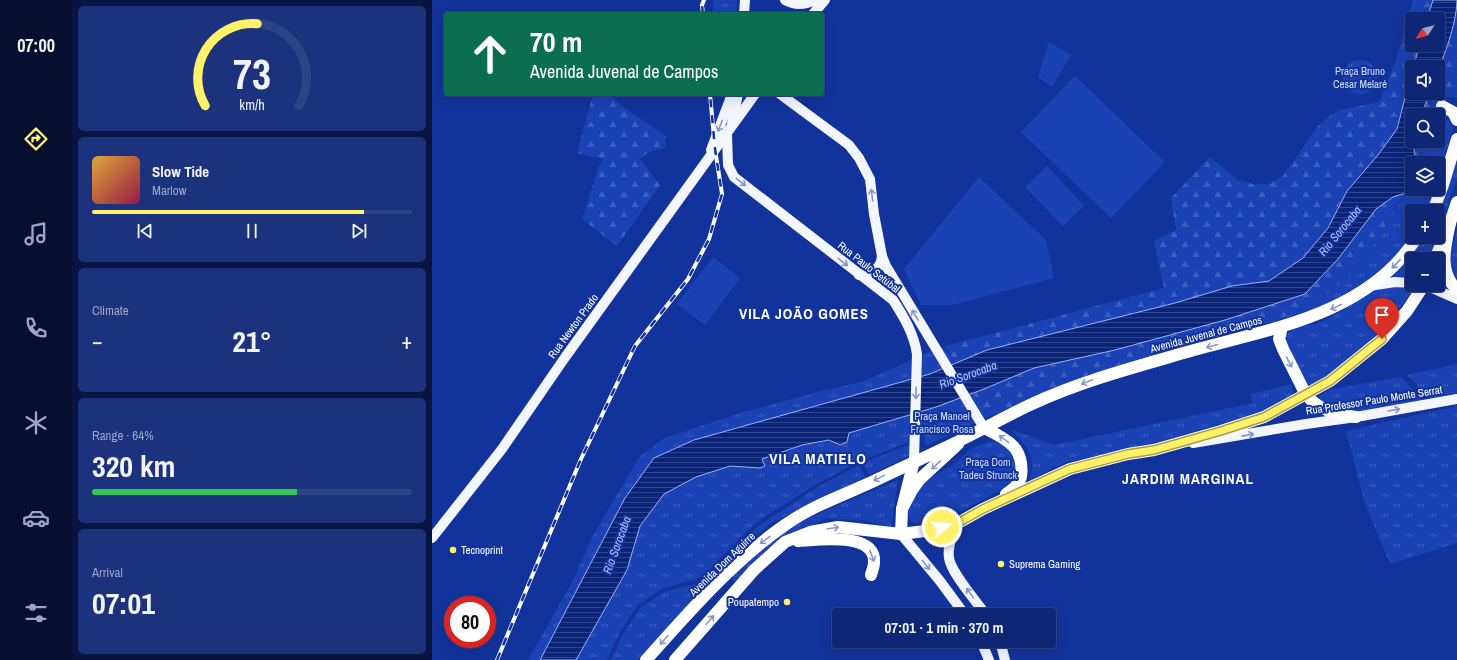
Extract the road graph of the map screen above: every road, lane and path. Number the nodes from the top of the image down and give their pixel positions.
1 (745, 0) edge
2 (785, 0) edge
3 (816, 0) edge
4 (825, 0) edge
5 (744, 12) edge
6 (815, 12) edge
7 (731, 96) edge
8 (738, 96) edge
9 (754, 96) edge
10 (783, 96) edge
11 (1457, 106) edge
12 (1457, 120) edge
13 (729, 130) junction
14 (1457, 138) edge
15 (708, 159) junction
16 (728, 165) junction
17 (1457, 202) edge
18 (1436, 204) edge
19 (1450, 223) junction
20 (1412, 244) edge
21 (1438, 252) edge
22 (882, 256) junction
23 (859, 275) junction
24 (1405, 283) edge
25 (1369, 286) junction
26 (1457, 290) edge
27 (1419, 292) edge
28 (1440, 292) edge
29 (1457, 299) edge
30 (1282, 327) junction
31 (1306, 395) junction
32 (1457, 399) edge
33 (1356, 417) junction
34 (984, 428) junction
35 (964, 438) junction
36 (1154, 450) junction
37 (914, 461) junction
38 (902, 509) junction
39 (983, 509) junction
40 (958, 523) junction
41 (901, 534) junction
42 (432, 538) edge
43 (785, 542) junction
44 (871, 575) dead end
45 (960, 608) edge
46 (981, 608) edge
47 (984, 648) edge
48 (1002, 648) edge
49 (646, 660) edge
50 (675, 660) edge
51 (989, 660) edge
52 (1005, 660) edge

1 - 5 main road
2 - 3 main road
4 - 6 main road
7 -> 15 main road
8 - 13 main road
9 - 13 main road, Rua Newton Prado
22 -> 10 main road
11 - 12 highway
13 - 15 main road, Rua Newton Prado
13 - 16 main road
14 - 18 highway
15 - 16 main road
15 - 42 main road, Rua Newton Prado
16 -> 23 main road, Rua Paulo Setúbal
17 - 19 highway
19 - 21 highway
19 - 26 highway
20 -> 25 highway, Avenida Juvenal de Campos
22 - 23 main road
34 -> 22 main road
23 -> 37 main road, Rua Paulo Setúbal
24 - 25 main road
25 -> 30 highway, Avenida Juvenal de Campos
27 - 31 highway
28 - 29 main road
30 -> 31 highway
30 -> 34 highway, Avenida Juvenal de Campos
31 - 33 highway
31 - 36 highway
33 -> 32 main road, Rua Professor Paulo Monte Serrat
36 -> 33 main road, Rua Professor Paulo Monte Serrat
34 - 35 highway, Avenida Juvenal de Campos
39 -> 34 highway
35 - 37 highway, Avenida Dom Aguirre
35 -> 38 highway
36 - 39 highway
37 - 38 highway
37 -> 49 highway, Avenida Dom Aguirre
38 - 41 highway
39 - 40 highway
40 - 41 highway
46 -> 40 main road
43 -> 41 highway
41 -> 45 main road
43 -> 44 highway
50 -> 43 highway
47 - 51 main road
48 - 52 main road

